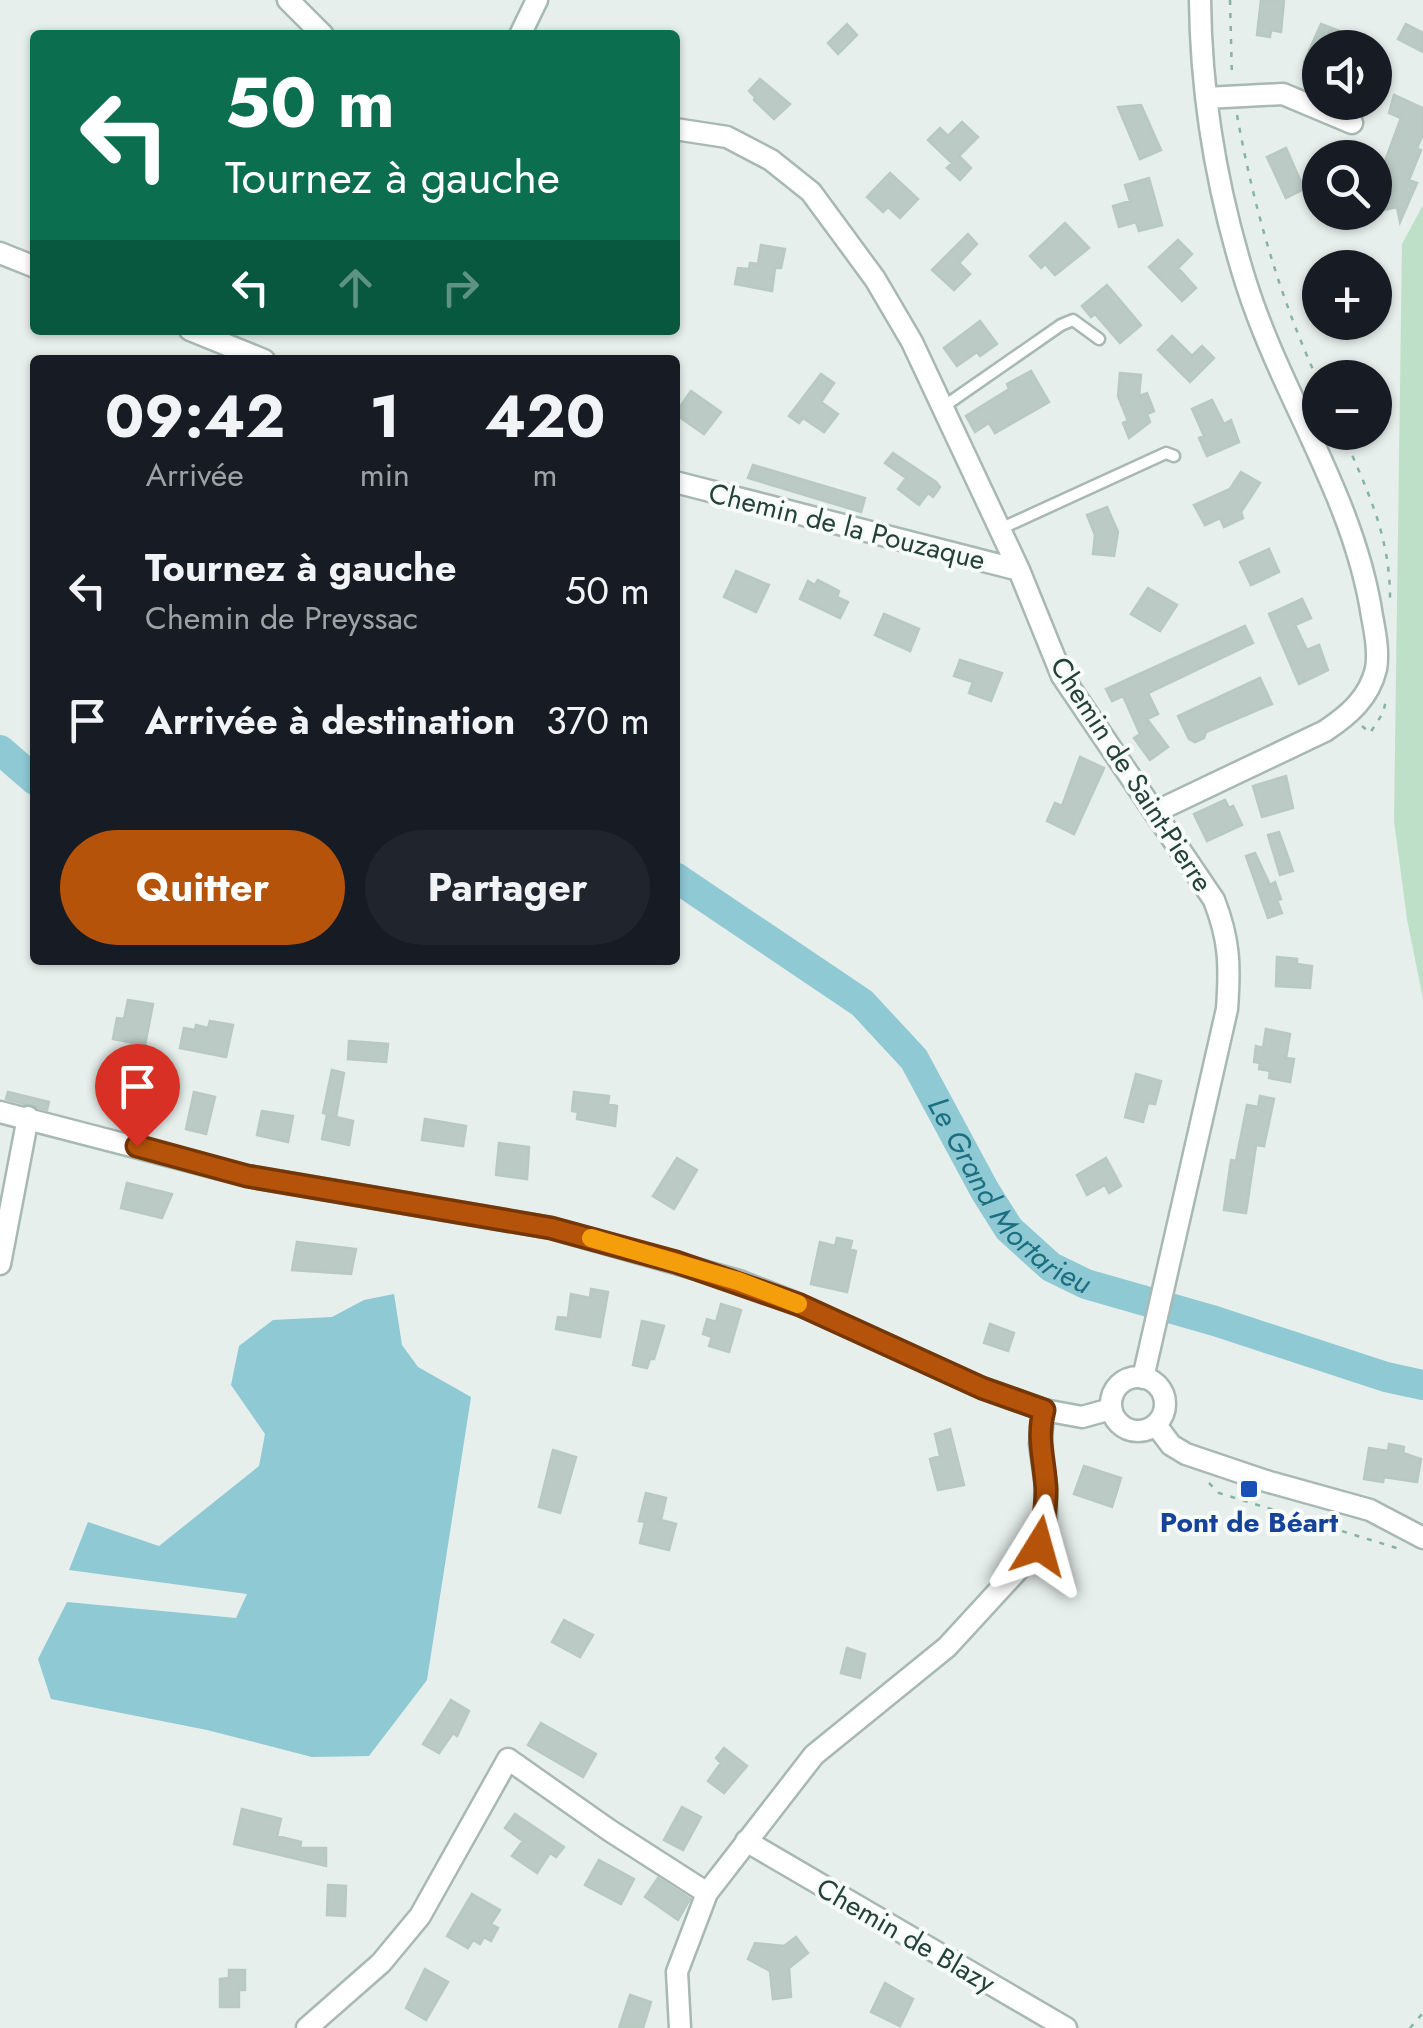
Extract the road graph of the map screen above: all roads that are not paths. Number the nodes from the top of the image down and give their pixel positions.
1 (288, 0) edge
2 (537, 0) edge
3 (1200, 0) edge
4 (318, 30) edge
5 (522, 30) edge
6 (1206, 98) junction
7 (1352, 123) dead end
8 (680, 130) edge
9 (0, 252) edge
10 (30, 265) edge
11 (202, 335) edge
12 (1099, 339) dead end
13 (252, 355) edge
14 (943, 406) junction
15 (1174, 456) dead end
16 (680, 483) edge
17 (1000, 529) junction
18 (1019, 570) junction
19 (1154, 812) junction
20 (0, 1112) edge
21 (28, 1117) junction
22 (0, 1264) edge
23 (1143, 1378) junction
24 (1111, 1409) junction
25 (1044, 1410) junction
26 (1156, 1425) junction
27 (1417, 1545) edge
28 (746, 1841) junction
29 (707, 1893) junction
30 (307, 2028) edge
31 (680, 2028) edge
32 (1066, 2028) edge

1 - 4 street
2 - 5 street
3 - 6 street
6 - 7 street
6 - 19 street
8 - 14 street, Chemin de Saint-Pierre
9 - 10 street
11 - 13 street
12 - 14 lane
14 - 17 street, Chemin de Saint-Pierre
15 - 17 lane
16 - 18 street, Chemin de la Pouzaque
17 - 18 street, Chemin de Saint-Pierre
18 - 19 street, Chemin de Saint-Pierre
19 - 23 street, Chemin de Saint-Pierre
20 - 21 street
21 - 22 street
21 - 25 street
23 - 24 street
23 - 26 street
24 - 25 street
24 - 26 street
25 - 28 street
26 - 27 street
28 - 29 street
28 - 32 street, Chemin de Blazy
29 - 30 street
29 - 31 street

